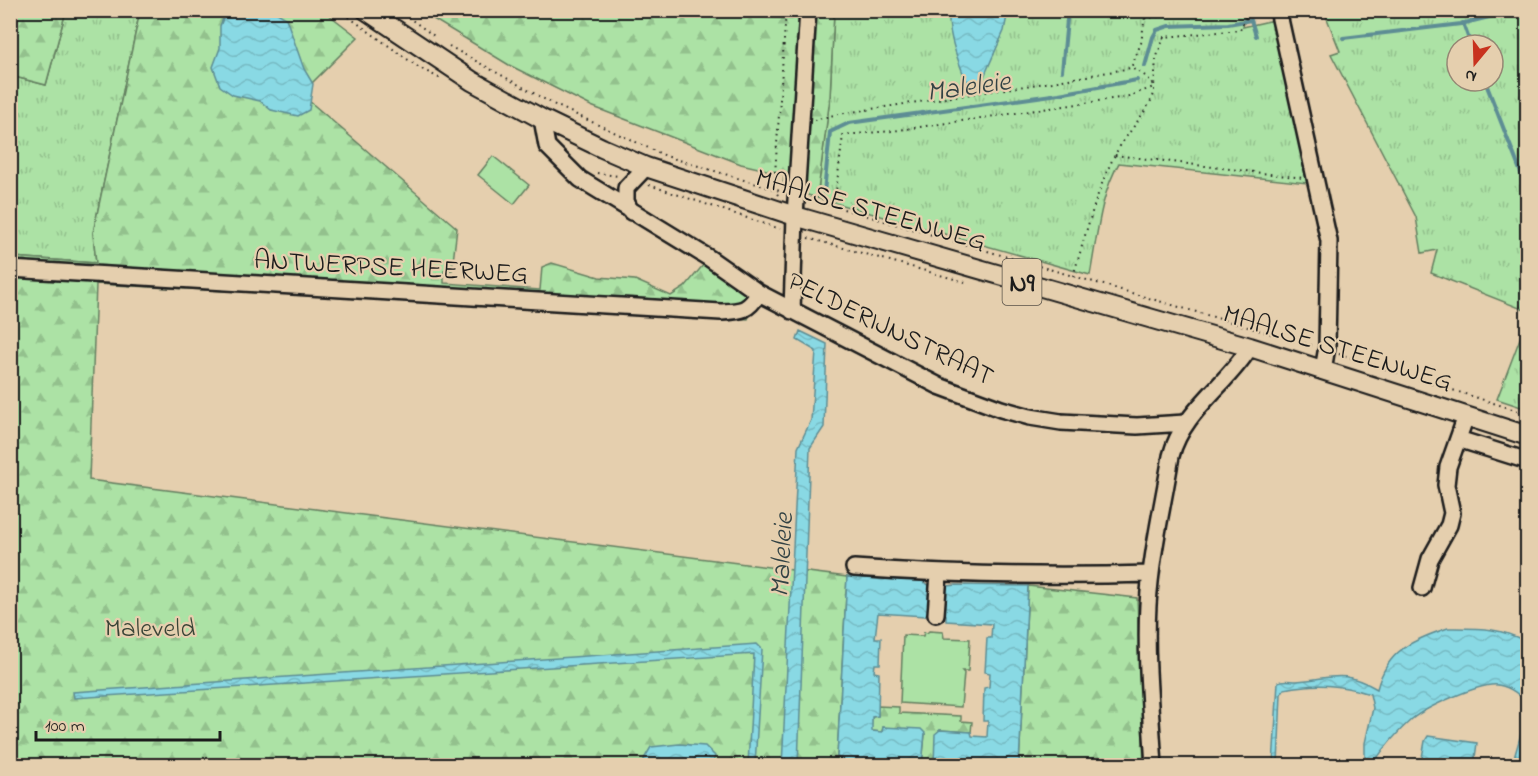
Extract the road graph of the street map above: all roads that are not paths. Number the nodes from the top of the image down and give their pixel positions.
1 (366, 10) edge
2 (808, 10) edge
3 (1278, 10) edge
4 (542, 119) junction
5 (646, 167) junction
6 (632, 212) junction
7 (795, 216) junction
8 (10, 269) edge
9 (759, 293) junction
10 (792, 311) junction
11 (1250, 347) junction
12 (1323, 370) junction
13 (1466, 416) junction
14 (1185, 423) junction
15 (1527, 436) edge
16 (1458, 439) junction
17 (1527, 461) edge
18 (854, 568) dead end
19 (1151, 574) junction
20 (939, 579) junction
21 (1422, 588) dead end
22 (936, 614) dead end
23 (1154, 765) edge

1 - 4 main road, MAALSE STEENWEG / N9
2 - 7 street
3 - 12 street
4 - 5 main road, MAALSE STEENWEG / N9
4 - 6 street, PELDERIJNSTRAAT
5 - 6 street
5 - 7 main road, MAALSE STEENWEG / N9
6 - 9 street, PELDERIJNSTRAAT
7 - 10 street
7 - 11 main road, MAALSE STEENWEG / N9
8 - 9 street, ANTWERPSE HEERWEG
9 - 10 street, PELDERIJNSTRAAT
10 - 14 street, PELDERIJNSTRAAT
11 - 12 main road, MAALSE STEENWEG / N9
11 - 14 street
12 - 13 main road, MAALSE STEENWEG / N9
13 - 15 main road, MAALSE STEENWEG / N9
13 - 16 street
14 - 19 street
16 - 17 street
16 - 21 street
18 - 20 street
19 - 20 street
19 - 23 street
20 - 22 street

